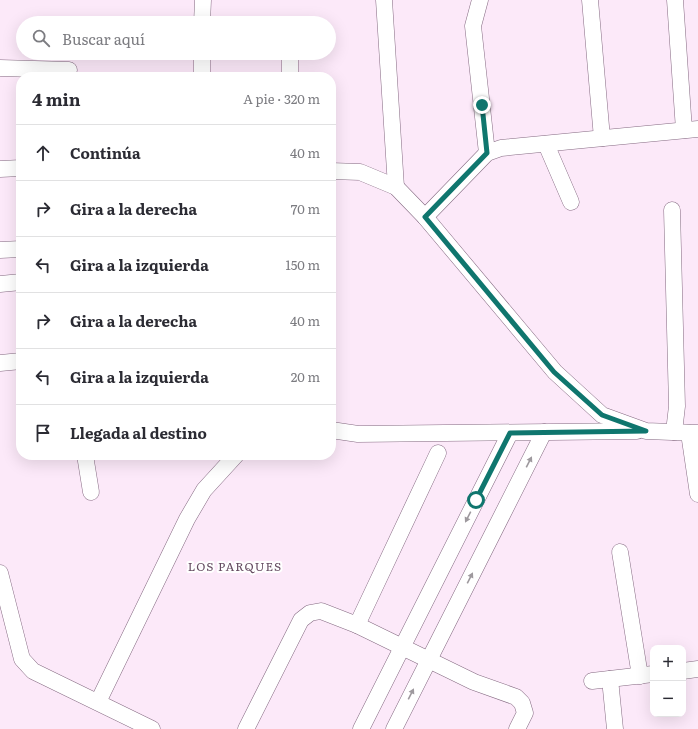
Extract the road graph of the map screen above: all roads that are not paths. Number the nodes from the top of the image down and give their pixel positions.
1 (203, 0) edge
2 (384, 0) edge
3 (480, 0) edge
4 (590, 0) edge
5 (674, 0) edge
6 (202, 16) edge
7 (202, 60) edge
8 (290, 60) edge
9 (0, 68) edge
10 (69, 70) dead end
11 (29, 72) edge
12 (47, 72) edge
13 (202, 72) edge
14 (290, 72) edge
15 (691, 130) edge
16 (602, 138) junction
17 (546, 144) junction
18 (487, 153) junction
19 (16, 168) edge
20 (0, 169) edge
21 (336, 171) edge
22 (396, 187) junction
23 (570, 202) dead end
24 (672, 210) dead end
25 (425, 217) junction
26 (16, 249) edge
27 (0, 250) edge
28 (16, 282) edge
29 (0, 284) edge
30 (16, 361) edge
31 (0, 363) edge
32 (336, 431) edge
33 (646, 431) junction
34 (544, 432) junction
35 (687, 432) edge
36 (510, 433) junction
37 (438, 453) dead end
38 (85, 460) edge
39 (231, 460) edge
40 (91, 492) dead end
41 (698, 494) edge
42 (620, 552) dead end
43 (0, 573) edge
44 (357, 625) junction
45 (402, 648) junction
46 (429, 660) junction
47 (698, 670) edge
48 (686, 671) edge
49 (647, 675) edge
50 (610, 679) junction
51 (592, 681) dead end
52 (98, 702) junction
53 (152, 729) edge
54 (246, 729) edge
55 (361, 729) edge
56 (394, 729) edge
57 (517, 729) edge
58 (615, 729) edge

1 - 6 street
2 - 22 street
3 - 18 street
4 - 16 street
5 - 15 street
7 - 13 street
8 - 14 street
9 - 11 street
10 - 12 street
15 - 16 street
16 - 17 street
17 - 18 street
17 - 23 street
18 - 25 street
19 - 20 street
21 - 22 street
22 - 25 street
24 - 35 street
25 - 33 street
26 - 27 street
28 - 29 street
30 - 31 street
32 - 36 street
33 - 34 street
33 - 35 street
34 - 36 street
46 -> 34 street
35 - 41 street
36 -> 45 street
37 - 44 street
38 - 40 street
39 - 52 street
42 - 49 street
43 - 52 street
44 - 45 street
44 - 54 street
45 - 46 street
45 - 55 street
56 -> 46 street
46 - 57 street
47 - 48 street
49 - 50 street
50 - 51 street
50 - 58 street
52 - 53 street

